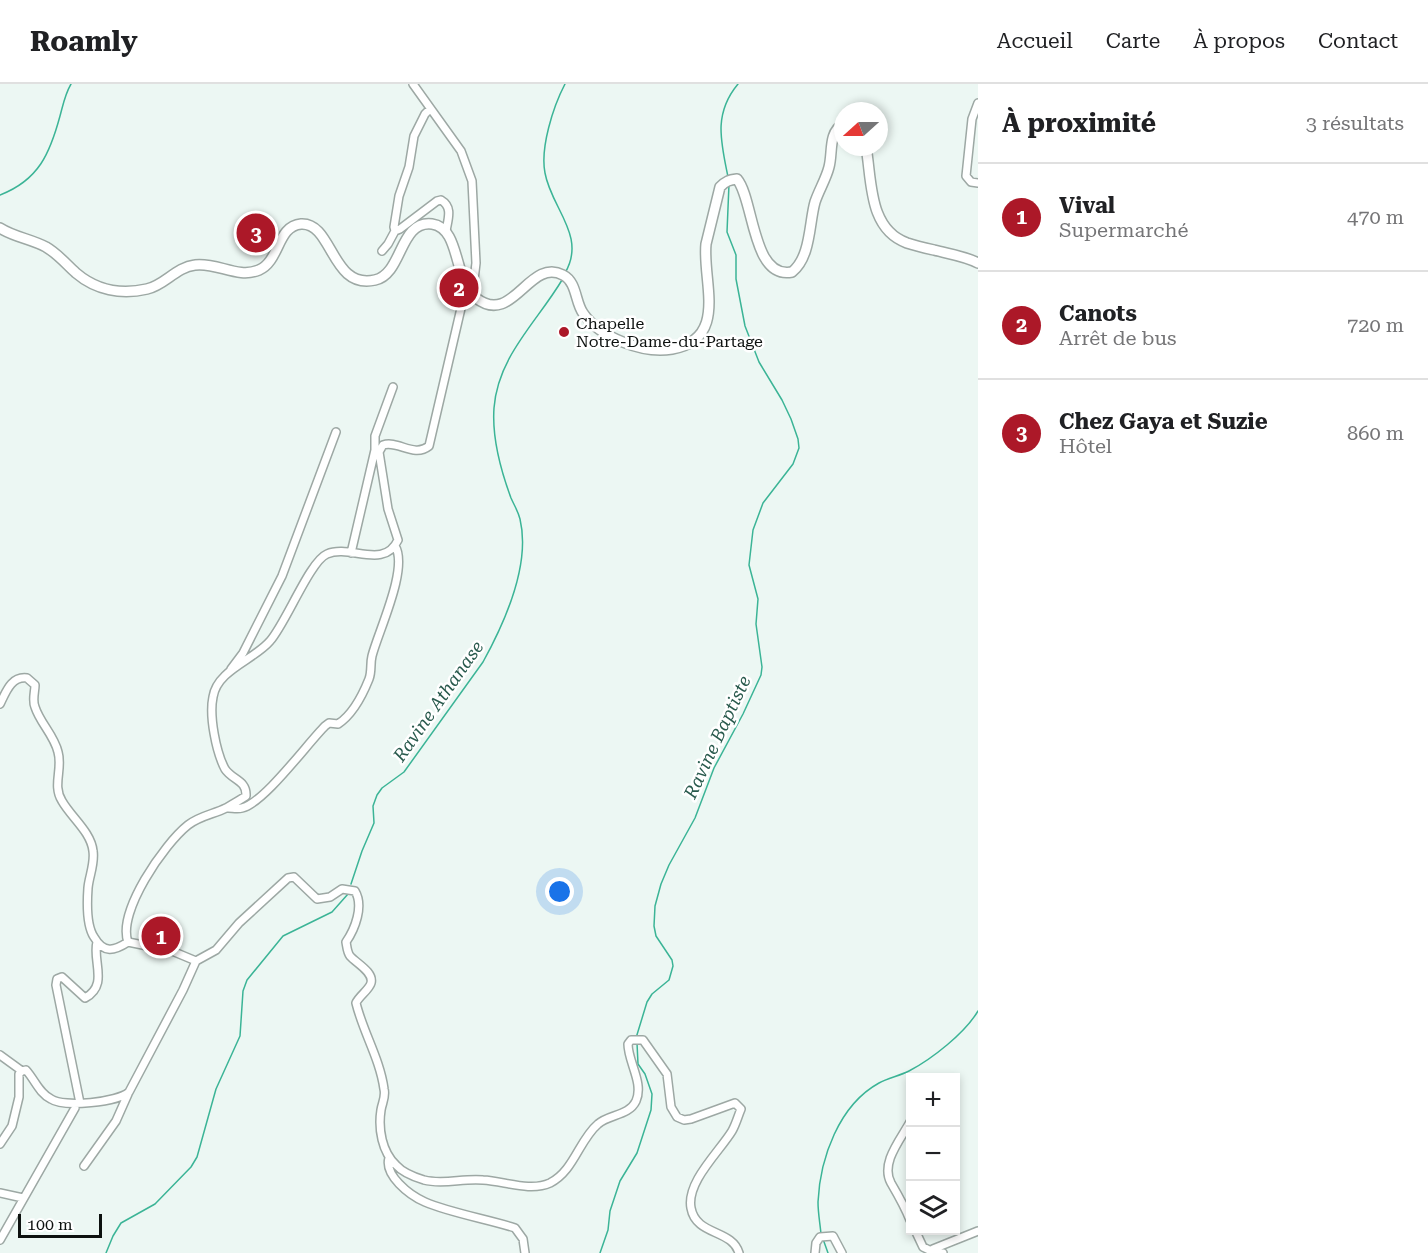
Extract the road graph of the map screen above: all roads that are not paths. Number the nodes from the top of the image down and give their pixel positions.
1 (413, 84) edge
2 (978, 103) edge
3 (430, 109) junction
4 (834, 133) edge
5 (867, 156) edge
6 (978, 183) edge
7 (0, 228) edge
8 (395, 231) junction
9 (446, 231) junction
10 (382, 251) dead end
11 (978, 263) edge
12 (467, 289) junction
13 (393, 387) dead end
14 (336, 432) dead end
15 (395, 546) junction
16 (351, 553) junction
17 (226, 676) junction
18 (0, 704) edge
19 (225, 808) junction
20 (97, 942) junction
21 (128, 942) junction
22 (196, 961) junction
23 (0, 1055) edge
24 (22, 1071) junction
25 (129, 1092) junction
26 (78, 1103) junction
27 (907, 1127) edge
28 (0, 1144) edge
29 (389, 1158) junction
30 (84, 1166) dead end
31 (0, 1194) edge
32 (23, 1198) junction
33 (906, 1209) edge
34 (978, 1231) edge
35 (917, 1235) edge
36 (0, 1240) edge
37 (844, 1252) edge
38 (933, 1252) edge
39 (525, 1253) edge
40 (740, 1253) edge
41 (815, 1253) edge
42 (943, 1253) edge

1 - 3 street
2 - 6 street
3 - 8 street
3 - 12 street
4 - 12 main road
5 - 11 main road
7 - 9 main road
8 - 9 street
8 - 10 street
9 - 12 main road
12 - 15 street
13 - 16 street
14 - 17 street
15 - 16 street
15 - 19 street
16 - 17 street
17 - 19 street
18 - 20 street
19 - 21 street
20 - 21 street
20 - 26 street
21 - 22 street
22 - 25 street
22 - 29 street
23 - 24 street
24 - 26 street
24 - 28 street
25 - 26 street
25 - 30 street
26 - 32 street
27 - 33 street
29 - 39 street
29 - 40 street
31 - 32 street
32 - 36 street
34 - 38 street
35 - 38 street
37 - 41 street
38 - 42 street

